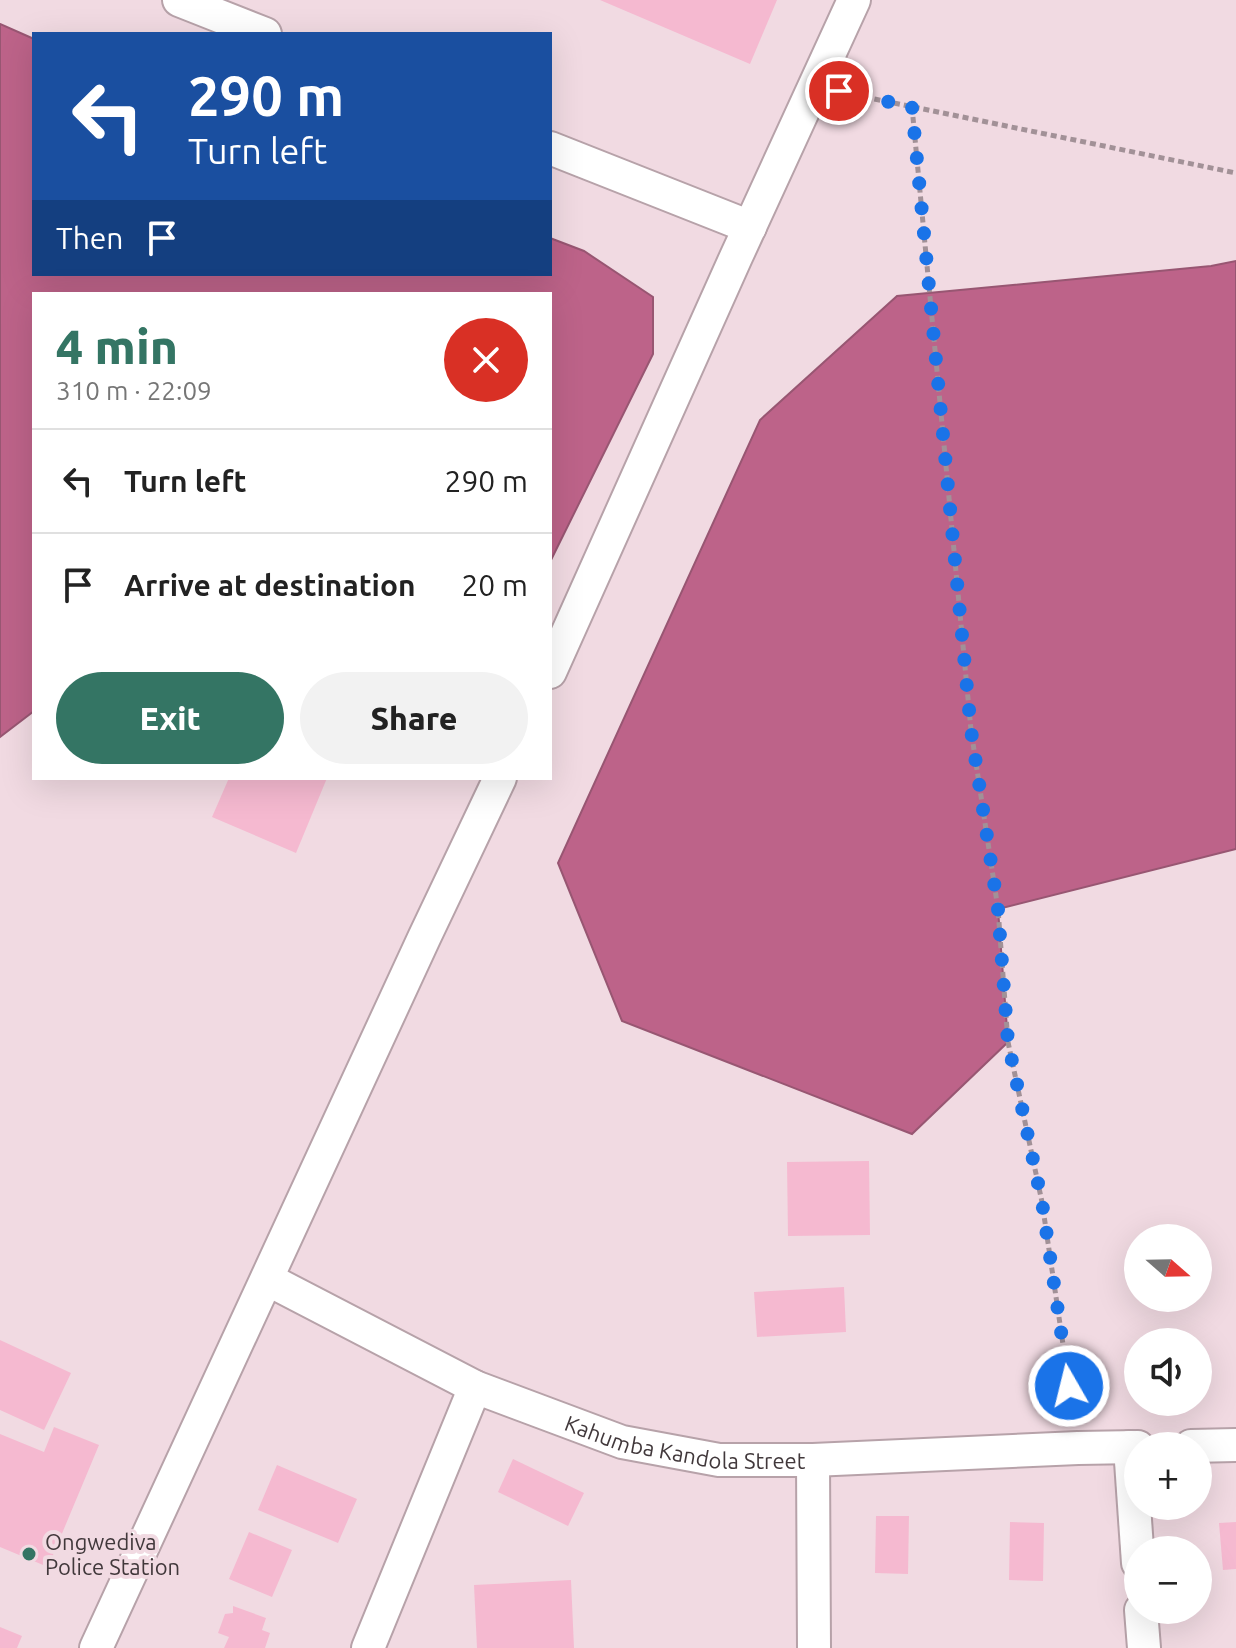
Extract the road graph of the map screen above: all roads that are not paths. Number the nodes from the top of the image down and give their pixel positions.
1 (179, 0) edge
2 (854, 0) edge
3 (260, 32) edge
4 (552, 149) edge
5 (750, 227) junction
6 (552, 668) edge
7 (499, 780) edge
8 (267, 1279) junction
9 (475, 1387) junction
10 (1236, 1445) edge
11 (1212, 1446) edge
12 (1124, 1447) edge
13 (813, 1460) junction
14 (1142, 1624) edge
15 (96, 1648) edge
16 (368, 1648) edge
17 (814, 1648) edge
18 (1144, 1648) edge

1 - 3 street
2 - 5 street
4 - 5 street
5 - 6 street
7 - 8 street
8 - 9 street, Kahumba Kandola Street
8 - 15 street
9 - 13 street, Kahumba Kandola Street
9 - 16 street
10 - 11 street
12 - 13 street, Kahumba Kandola Street
13 - 17 street
14 - 18 street

